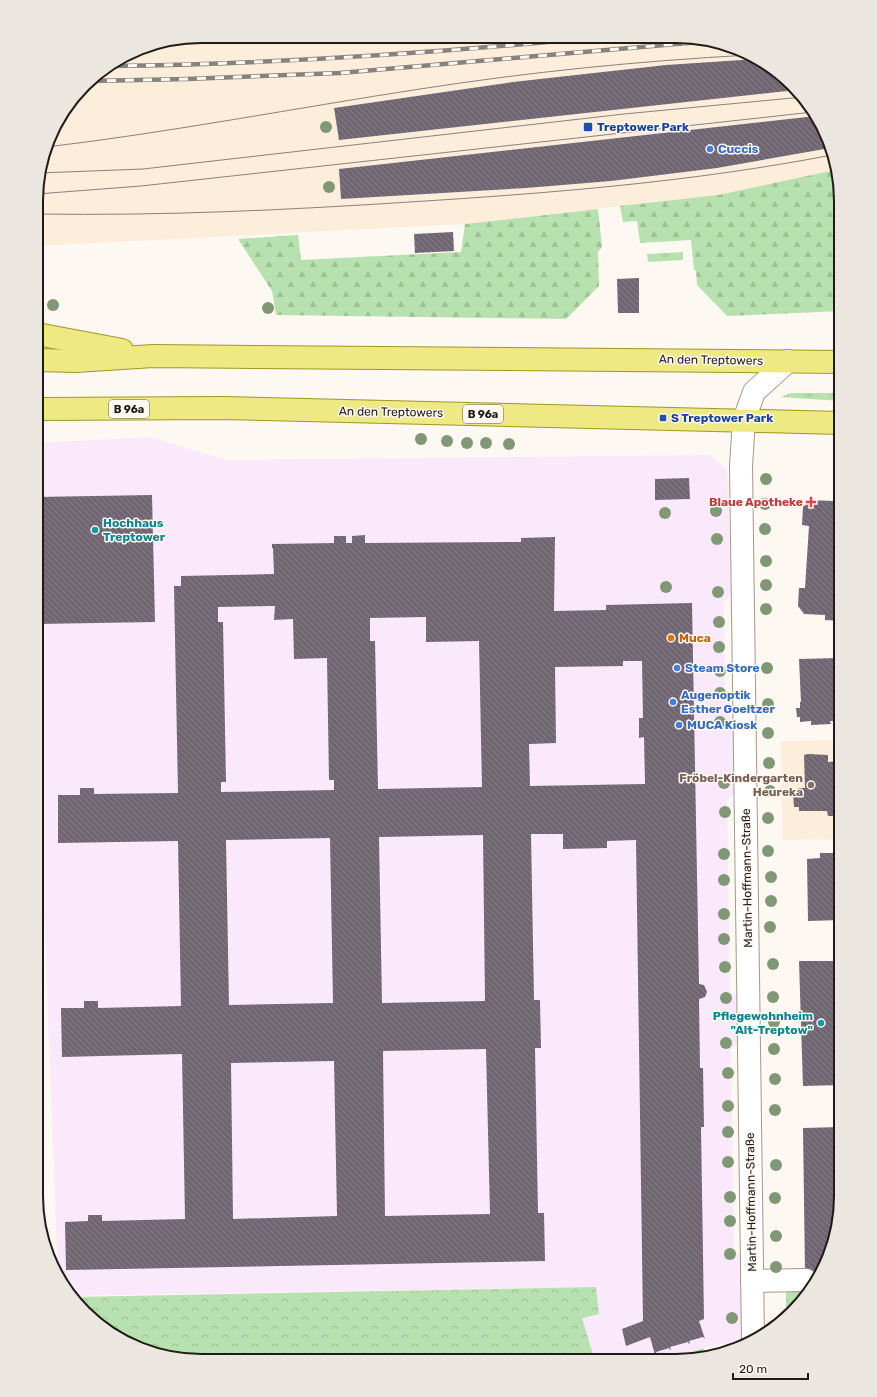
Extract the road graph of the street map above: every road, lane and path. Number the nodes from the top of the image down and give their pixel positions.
1 (43, 335) edge
2 (153, 356) junction
3 (43, 360) edge
4 (788, 361) junction
5 (834, 362) edge
6 (43, 409) edge
7 (744, 420) junction
8 (834, 423) edge
9 (806, 1280) dead end
10 (752, 1282) junction
11 (753, 1334) edge

1 - 2 main road, An den Treptowers
2 - 3 main road, An den Treptowers
2 - 4 main road, An den Treptowers
4 - 5 main road, An den Treptowers
4 - 7 street, Martin-Hoffmann-Straße
6 - 7 main road, An den Treptowers / B 96a
7 - 8 main road, B 96a
7 - 10 street, Martin-Hoffmann-Straße
9 - 10 street
10 - 11 street, Martin-Hoffmann-Straße

